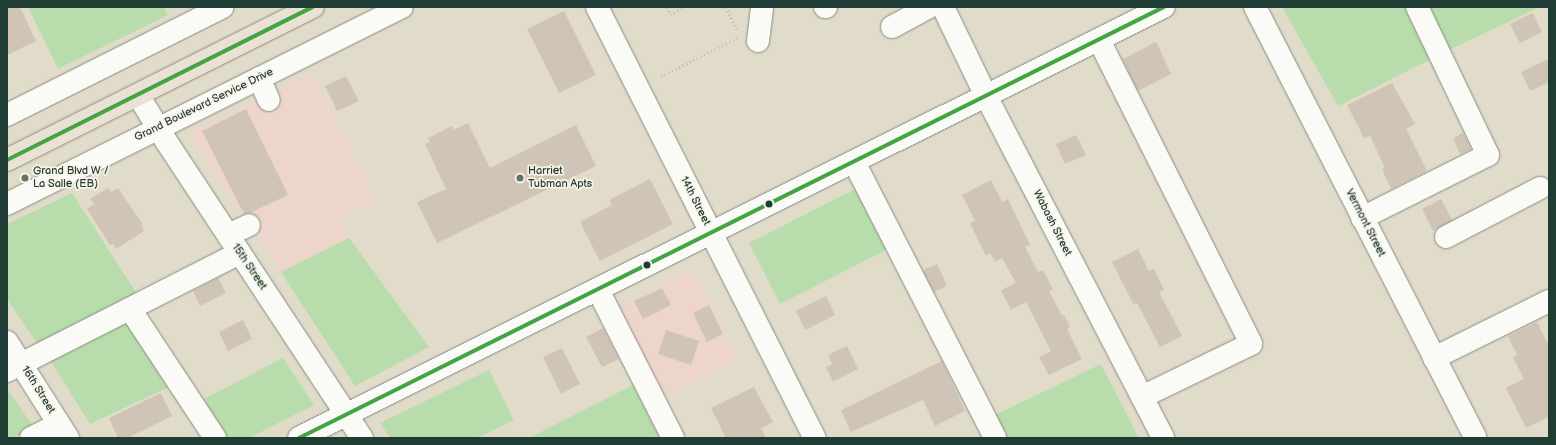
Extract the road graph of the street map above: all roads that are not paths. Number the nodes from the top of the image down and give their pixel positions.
1 (223, 7) edge
2 (314, 7) edge
3 (402, 7) edge
4 (597, 7) edge
5 (762, 7) edge
6 (929, 7) edge
7 (943, 7) edge
8 (1164, 7) edge
9 (1255, 7) edge
10 (1417, 7) edge
11 (892, 27) dead end
12 (747, 37) road end
13 (1098, 40) junction
14 (259, 78) junction
15 (138, 95) junction
16 (986, 96) junction
17 (269, 100) dead end
18 (7, 115) edge
19 (158, 129) junction
20 (7, 160) edge
21 (854, 162) junction
22 (1540, 188) dead end
23 (7, 204) edge
24 (1362, 218) junction
25 (249, 225) dead end
26 (712, 233) junction
27 (228, 235) junction
28 (1446, 237) dead end
29 (240, 253) junction
30 (598, 290) junction
31 (1549, 301) edge
32 (130, 309) junction
33 (7, 342) edge
34 (1434, 358) junction
35 (14, 367) edge
36 (1142, 397) junction
37 (347, 414) junction
38 (64, 431) edge
39 (31, 438) edge
40 (214, 438) edge
41 (299, 438) edge
42 (362, 438) edge
43 (673, 438) edge
44 (815, 438) edge
45 (994, 438) edge
46 (1163, 438) edge
47 (1476, 438) edge

1 - 18 street
2 - 15 main road
3 - 14 street, Grand Boulevard Service Drive
4 - 26 street, 14th Street
5 - 12 street
6 - 11 street
7 - 16 street, Wabash Street
8 - 13 street
9 - 24 street, Vermont Street
10 - 24 street
13 - 16 street
13 - 36 street
14 - 17 street
14 - 19 street, Grand Boulevard Service Drive
15 - 19 street, 15th Street
15 - 20 main road
16 - 21 street
16 - 36 street, Wabash Street
19 - 23 street, Grand Boulevard Service Drive
19 - 27 street, 15th Street
21 - 26 street
21 - 45 street
22 - 28 street
24 - 34 street, Vermont Street
25 - 27 street
26 - 30 street
26 - 44 street, 14th Street
27 - 29 street, 15th Street
29 - 32 street
29 - 37 street, 15th Street
30 - 37 street
30 - 43 street
31 - 34 street
32 - 35 street
32 - 40 street
33 - 35 street, 16th Street
34 - 47 street, Vermont Street
35 - 38 street, 16th Street
36 - 46 street, Wabash Street
37 - 41 street
37 - 42 street, 15th Street
38 - 39 street

